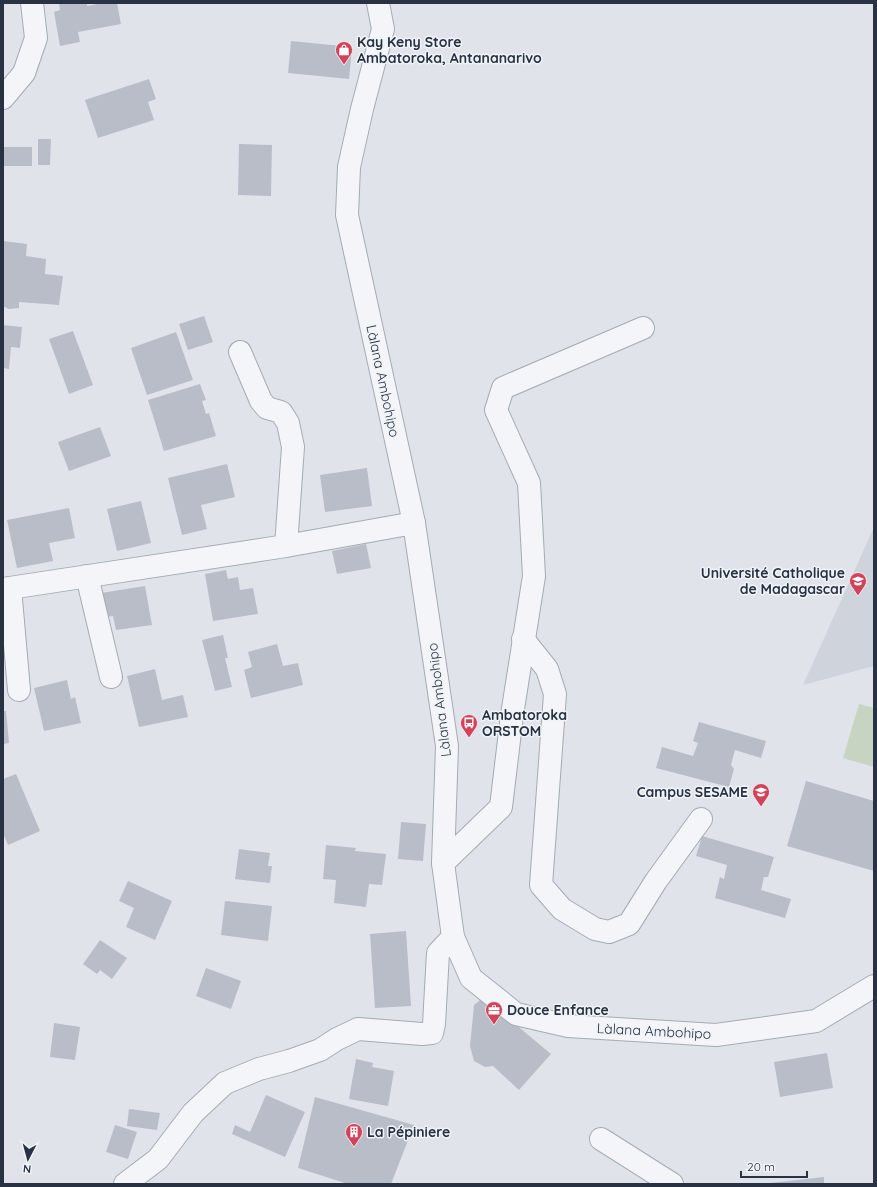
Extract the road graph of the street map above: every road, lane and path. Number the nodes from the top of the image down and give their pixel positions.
1 (32, 3) edge
2 (378, 3) edge
3 (3, 98) edge
4 (643, 328) dead end
5 (240, 352) dead end
6 (414, 523) junction
7 (286, 546) junction
8 (87, 576) junction
9 (6, 589) edge
10 (523, 639) junction
11 (111, 677) dead end
12 (19, 690) dead end
13 (701, 820) dead end
14 (443, 863) junction
15 (453, 937) junction
16 (874, 986) edge
17 (601, 1139) dead end
18 (125, 1184) edge
19 (672, 1184) edge

1 - 3 street
2 - 6 street, Làlana Ambohipo
4 - 10 street
5 - 7 street
6 - 7 street
6 - 14 street, Làlana Ambohipo
7 - 8 street
8 - 9 street
8 - 11 street
9 - 12 street
10 - 13 street
10 - 14 street
14 - 15 street, Làlana Ambohipo
15 - 16 street, Làlana Ambohipo
15 - 18 street
17 - 19 street

